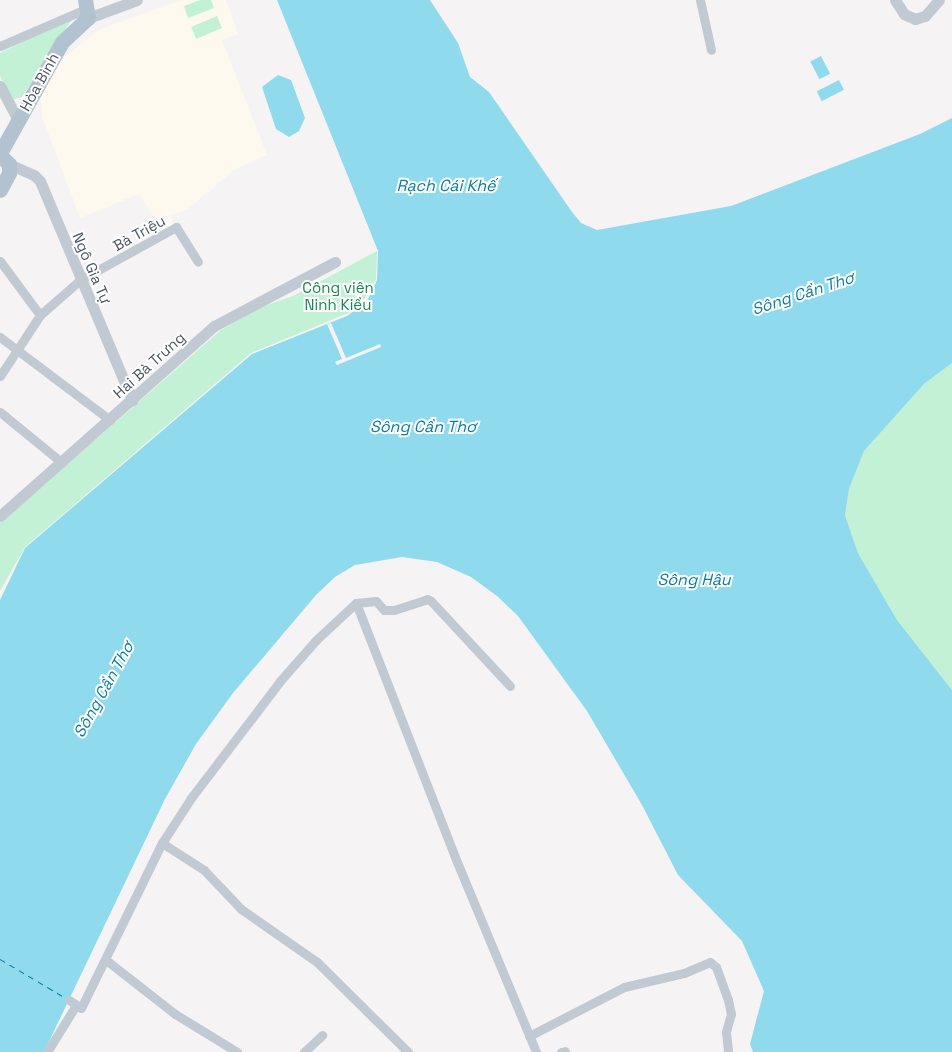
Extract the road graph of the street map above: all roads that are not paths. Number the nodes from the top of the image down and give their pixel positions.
1 (700, 0) edge
2 (895, 0) edge
3 (939, 0) edge
4 (132, 2) edge
5 (87, 9) edge
6 (0, 46) edge
7 (711, 50) dead end
8 (0, 86) edge
9 (18, 120) junction
10 (3, 157) edge
11 (0, 190) edge
12 (0, 261) edge
13 (198, 262) dead end
14 (335, 262) dead end
15 (80, 280) junction
16 (40, 315) junction
17 (0, 337) edge
18 (18, 350) junction
19 (0, 376) edge
20 (132, 400) junction
21 (0, 412) edge
22 (110, 420) junction
23 (60, 461) junction
24 (0, 516) edge
25 (356, 603) junction
26 (510, 686) dead end
27 (162, 842) junction
28 (106, 960) junction
29 (322, 1035) dead end
30 (529, 1036) junction
31 (406, 1051) edge
32 (48, 1052) edge
33 (237, 1052) edge
34 (304, 1052) edge
35 (536, 1052) edge
36 (728, 1052) edge

1 - 7 street
2 - 3 street
4 - 5 street
5 - 6 street
5 - 9 main road, Hòa Bình
8 - 9 street
9 - 10 main road, Hòa Bình
10 - 11 main road, Hòa Bình
10 - 15 street, Ngô Gia Tự
12 - 16 street
13 - 15 street, Bà Triệu
14 - 20 street, Hai Bà Trưng
15 - 16 street
15 - 20 street, Ngô Gia Tự
16 - 18 street
17 - 18 street
18 - 19 street
18 - 22 street
20 - 22 street, Hai Bà Trưng
21 - 23 street
22 - 23 street, Hai Bà Trưng
23 - 24 street, Hai Bà Trưng
25 - 26 street
25 - 27 street
25 - 30 street
27 - 28 street
27 - 31 street
28 - 32 street
28 - 33 street
29 - 34 street
30 - 35 street
30 - 36 street

